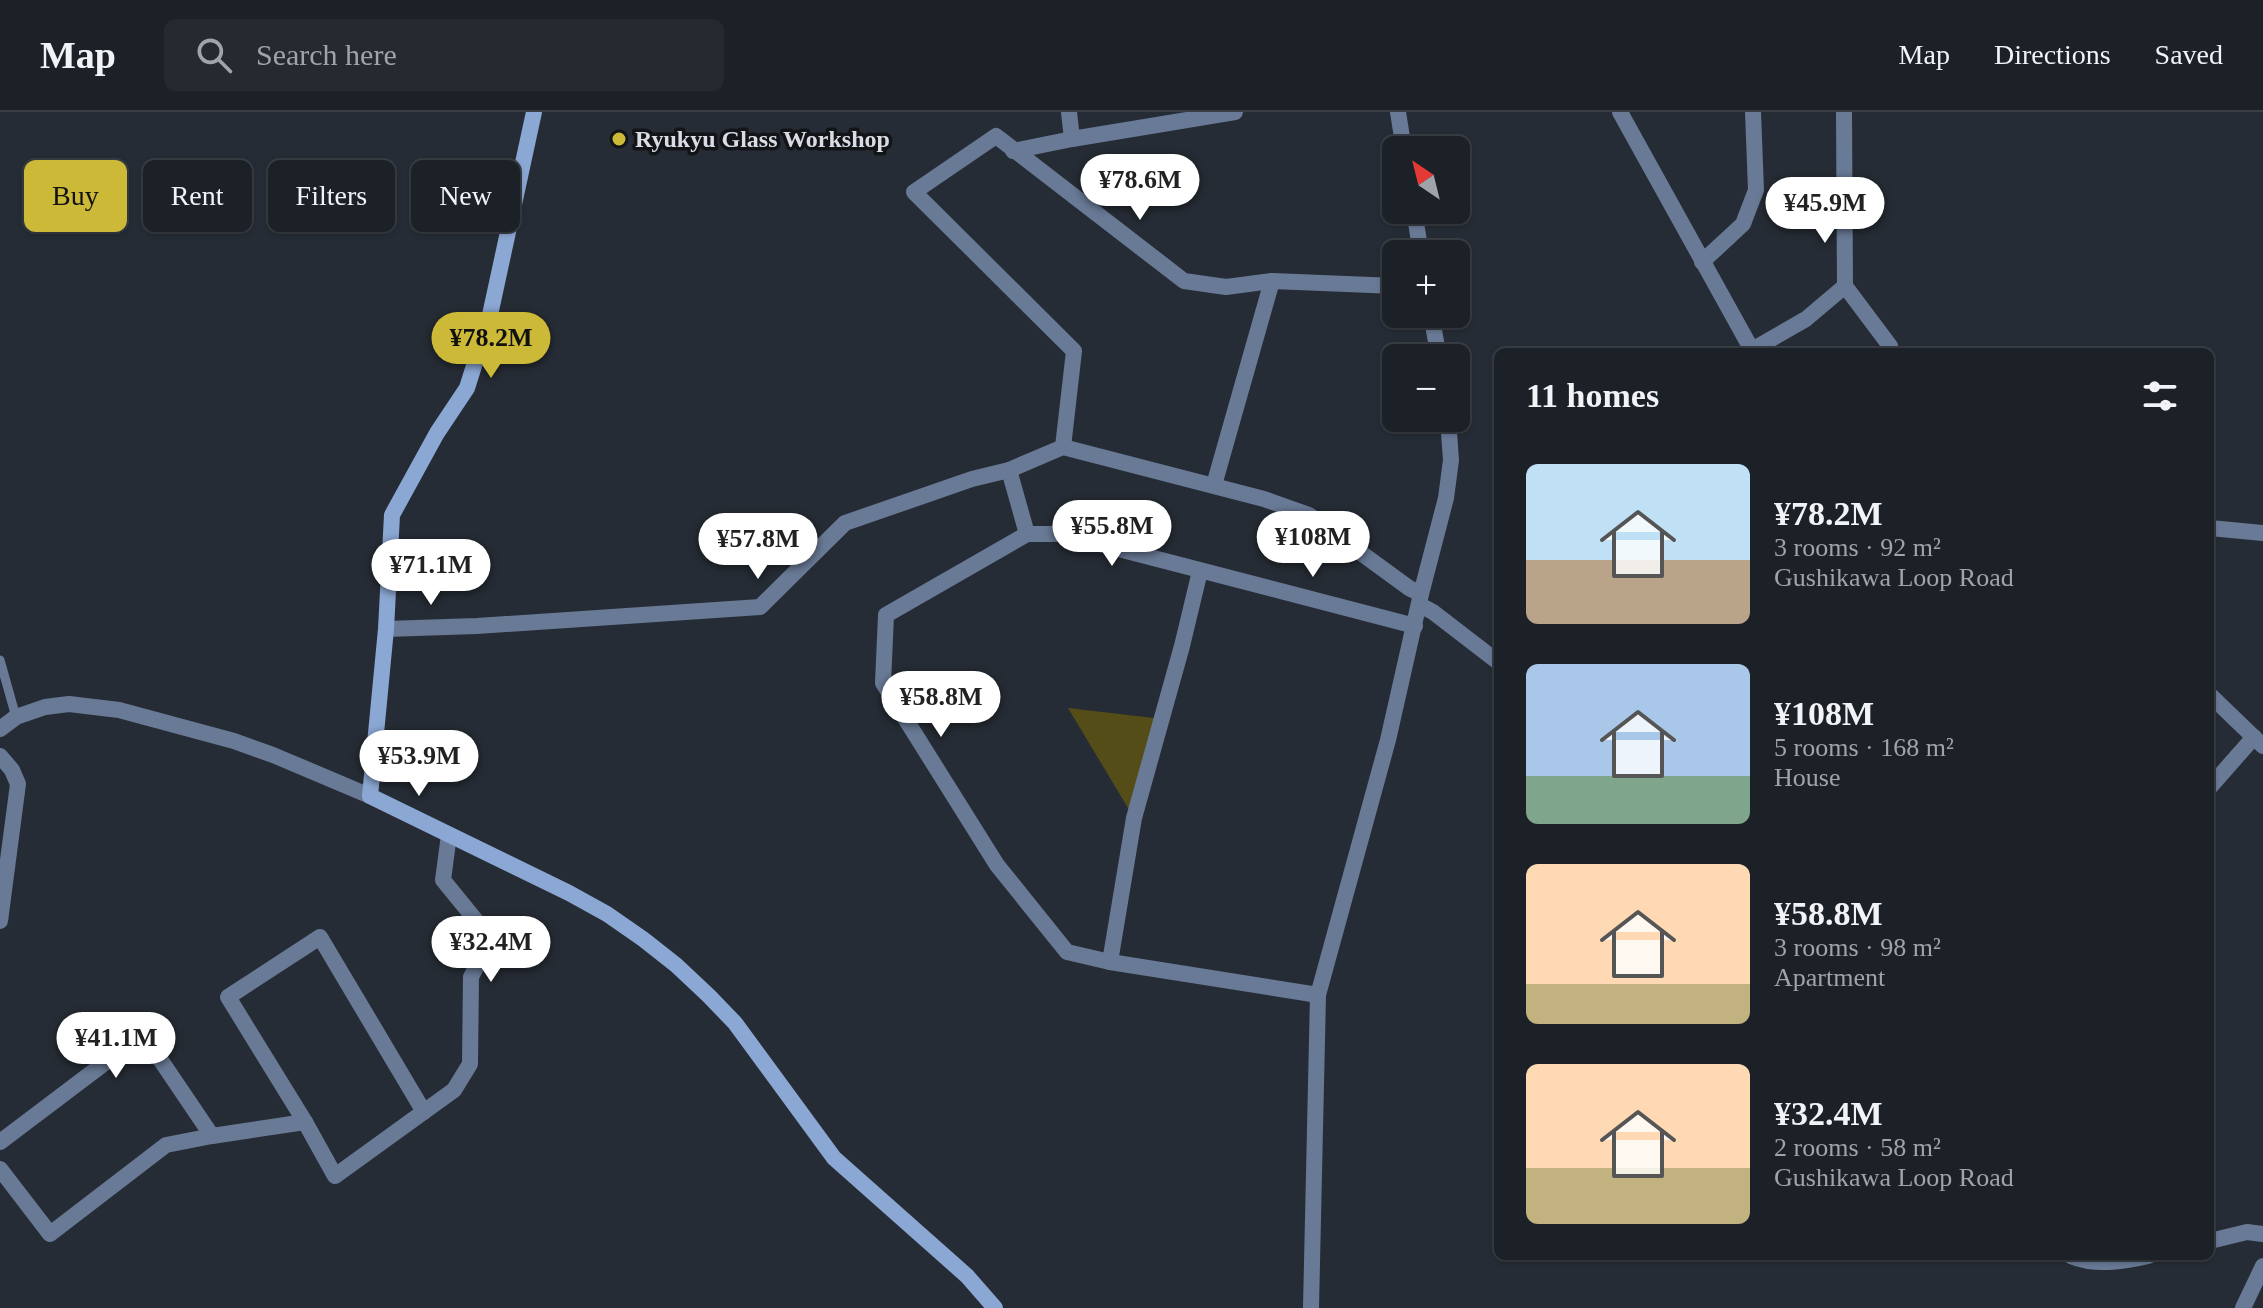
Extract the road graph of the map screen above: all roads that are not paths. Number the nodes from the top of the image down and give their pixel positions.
1 (534, 112) edge
2 (1069, 112) edge
3 (1235, 112) edge
4 (1398, 112) edge
5 (1620, 112) edge
6 (1753, 112) edge
7 (1844, 112) edge
8 (1402, 136) edge
9 (1072, 139) junction
10 (1013, 151) junction
11 (1702, 262) junction
12 (1272, 281) junction
13 (1382, 285) edge
14 (1845, 286) junction
15 (1751, 348) edge
16 (1758, 348) edge
17 (1890, 348) edge
18 (1449, 432) edge
19 (1063, 447) junction
20 (1009, 470) junction
21 (1214, 485) junction
22 (2214, 528) edge
23 (2263, 533) edge
24 (1027, 534) junction
25 (1200, 571) junction
26 (1420, 599) junction
27 (1415, 626) junction
28 (386, 629) junction
29 (1494, 659) edge
30 (0, 660) edge
31 (2214, 699) edge
32 (16, 717) junction
33 (0, 729) edge
34 (2258, 742) edge
35 (0, 756) edge
36 (2214, 783) edge
37 (370, 796) junction
38 (449, 835) junction
39 (0, 921) edge
40 (1110, 962) junction
41 (1318, 995) junction
42 (424, 1112) junction
43 (305, 1122) junction
44 (212, 1136) junction
45 (0, 1142) edge
46 (0, 1169) edge
47 (2263, 1234) edge
48 (2214, 1240) edge
49 (2080, 1260) edge
50 (2131, 1260) edge
51 (2263, 1266) edge
52 (995, 1308) edge
53 (1311, 1308) edge
54 (2243, 1308) edge

1 - 28 main road
2 - 9 street
3 - 9 street
4 - 8 street
5 - 11 street
6 - 11 street
7 - 14 street
9 - 10 street
10 - 12 street
10 - 19 street
11 - 15 street
12 - 13 street
12 - 21 street
14 - 16 street
14 - 17 street
18 - 26 street
19 - 20 street
19 - 21 street
20 - 24 street
20 - 28 street
21 - 26 street
22 - 23 street
24 - 25 street
24 - 40 street
25 - 27 street
25 - 40 street
26 - 27 street
26 - 29 street
27 - 41 street
28 - 37 main road
30 - 32 lane
31 - 34 street
32 - 33 street
32 - 37 street
34 - 36 street
35 - 39 street
37 - 38 main road
38 - 42 street
38 - 52 main road
40 - 41 street
41 - 53 street
42 - 43 street
42 - 43 street
43 - 44 street
44 - 45 street
44 - 46 street
47 - 48 street
49 - 50 street
51 - 54 street

